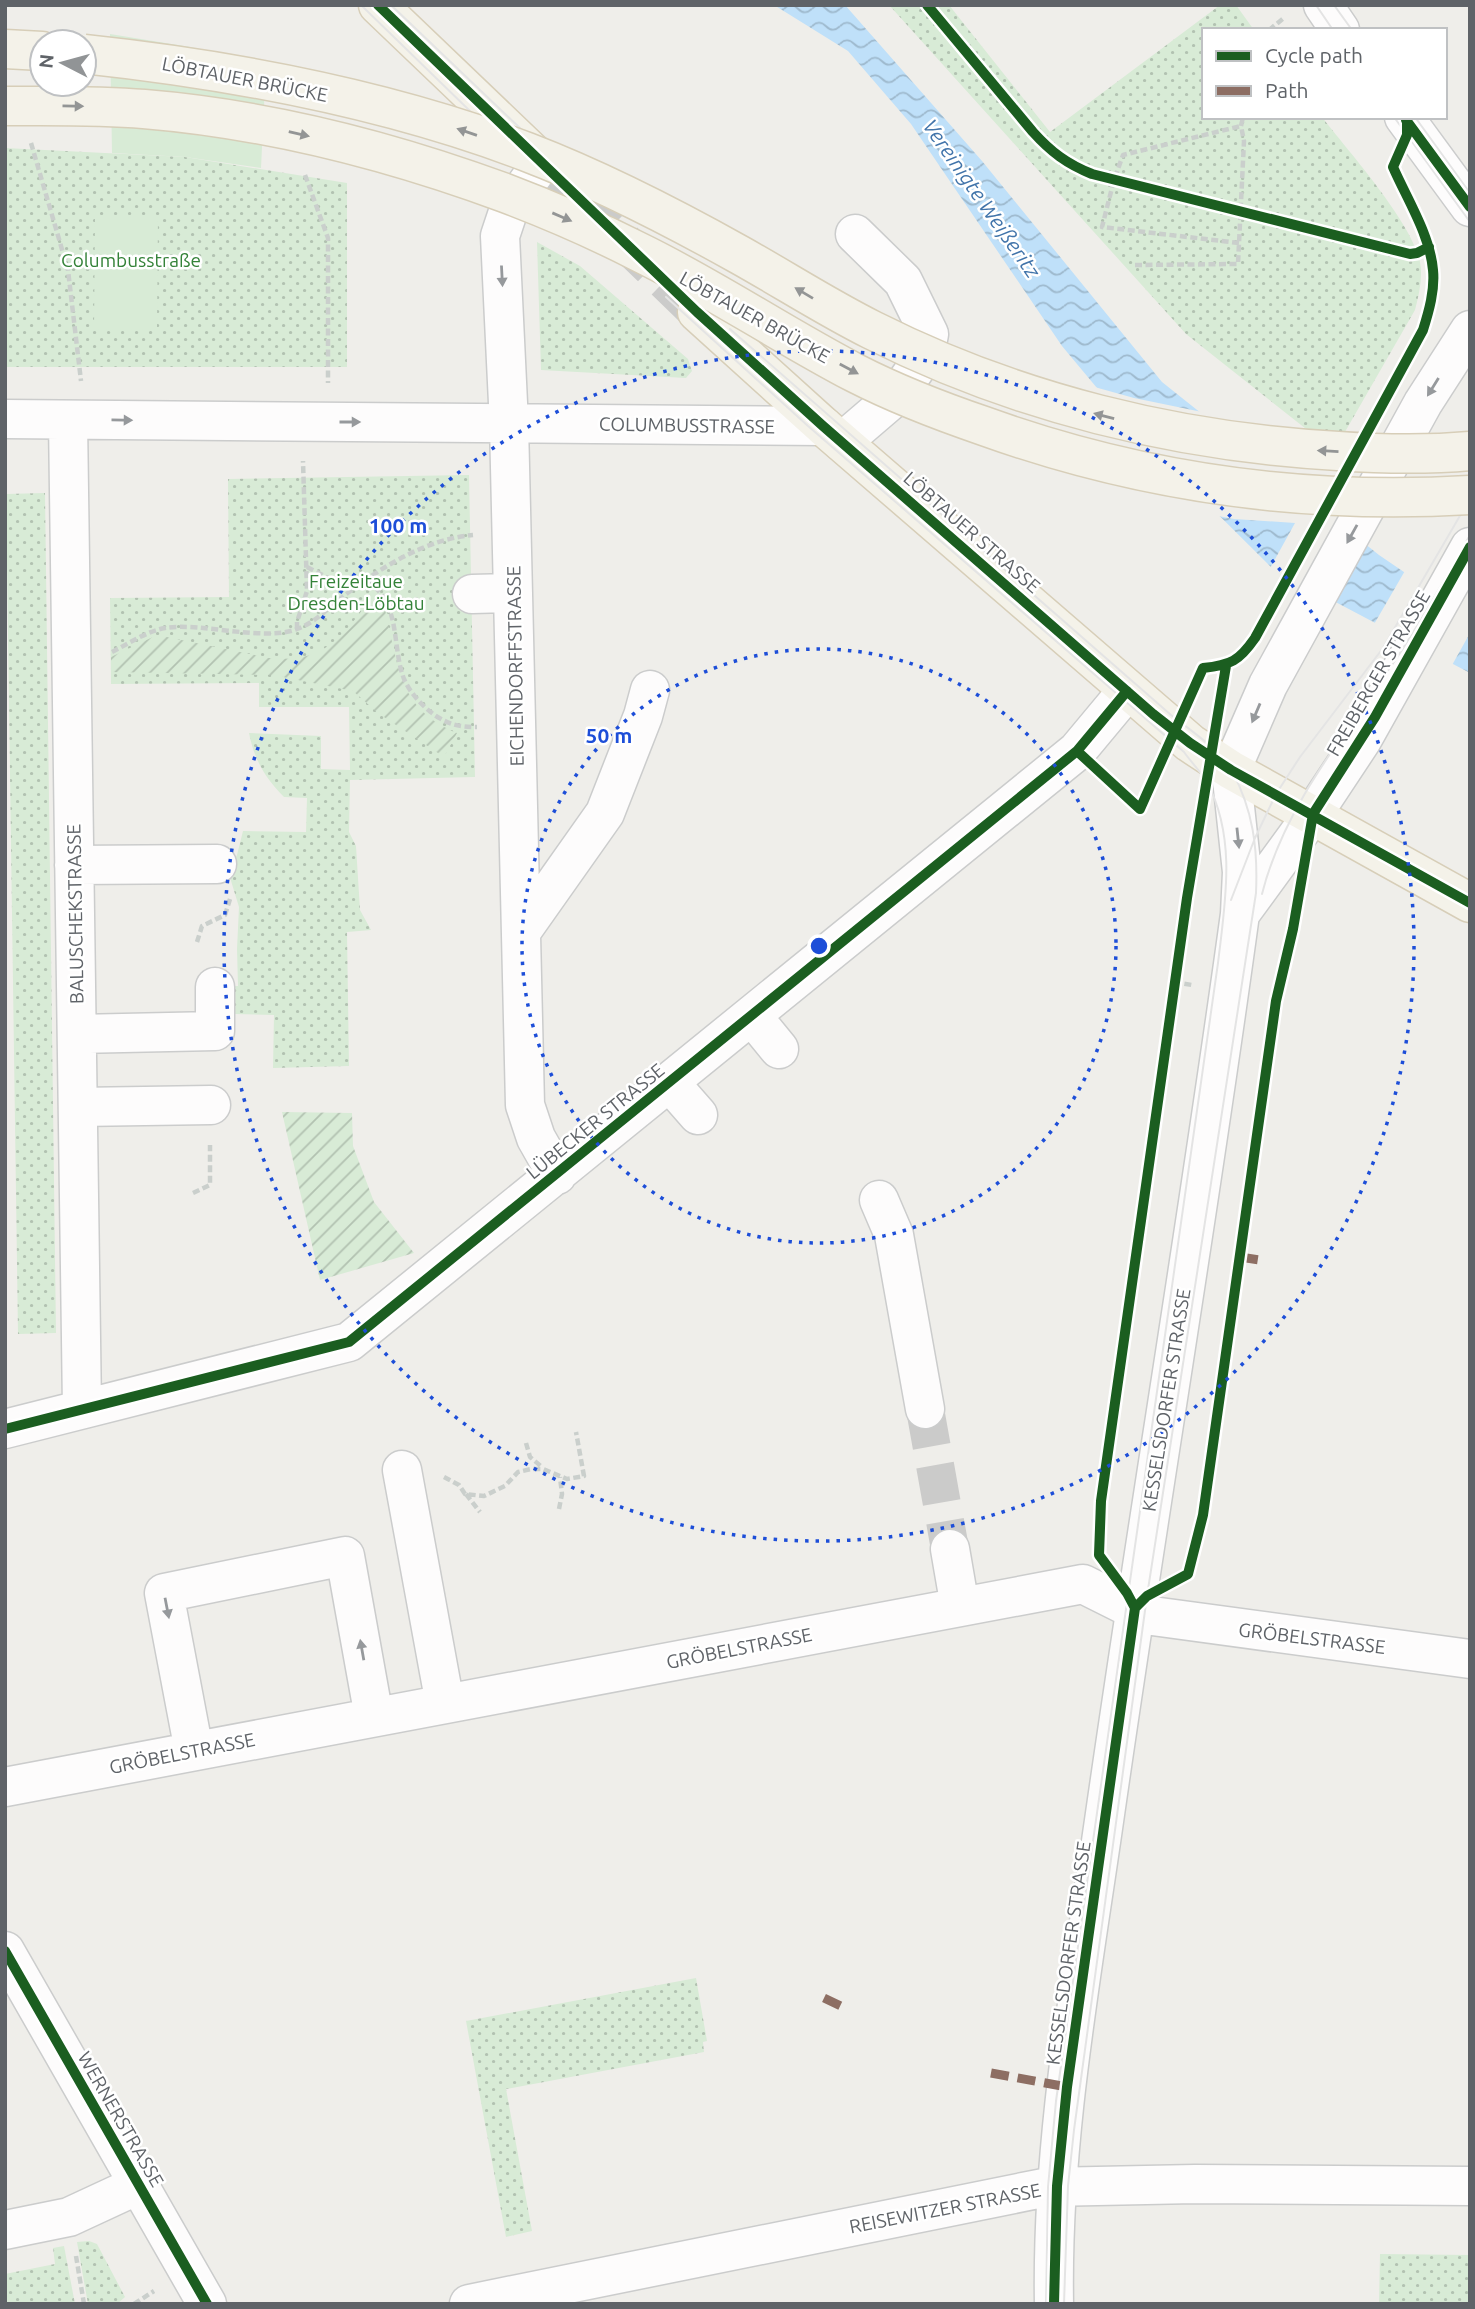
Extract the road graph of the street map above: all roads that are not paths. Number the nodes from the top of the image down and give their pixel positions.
1 (378, 5) edge
2 (1323, 5) edge
3 (1339, 28) edge
4 (5, 49) edge
5 (28, 50) edge
6 (98, 55) edge
7 (5, 106) edge
8 (1405, 119) edge
9 (542, 162) joint
10 (1470, 207) edge
11 (855, 234) dead end
12 (697, 312) tunnel mouth
13 (1470, 330) edge
14 (5, 419) edge
15 (75, 420) junction
16 (509, 424) junction
17 (832, 434) junction
18 (1470, 451) edge
19 (1470, 495) edge
20 (1470, 547) edge
21 (513, 593) junction
22 (472, 594) dead end
23 (650, 690) dead end
24 (1127, 691) junction
25 (1231, 770) junction
26 (1313, 814) junction
27 (217, 864) dead end
28 (74, 865) junction
29 (1470, 903) edge
30 (1240, 914) junction
31 (521, 932) junction
32 (215, 987) dead end
33 (752, 1016) junction
34 (77, 1034) junction
35 (779, 1049) dead end
36 (670, 1083) junction
37 (211, 1105) road end
38 (78, 1107) junction
39 (698, 1115) dead end
40 (557, 1175) junction
41 (879, 1200) dead end
42 (82, 1409) junction
43 (925, 1409) tunnel mouth
44 (5, 1429) edge
45 (420, 1472) road end
46 (950, 1549) tunnel mouth
47 (960, 1607) junction
48 (1135, 1608) junction
49 (1470, 1659) edge
50 (445, 1704) junction
51 (374, 1717) junction
52 (194, 1751) junction
53 (5, 1787) edge
54 (5, 1951) edge
55 (138, 2185) junction
56 (1057, 2186) junction
57 (1470, 2186) edge
58 (5, 2230) edge
59 (207, 2304) edge
60 (469, 2304) edge
61 (1054, 2304) edge

1 - 9 main road
2 - 3 street
4 - 5 main road
18 -> 6 main road, LÖBTAUER BRÜCKE, bridge
7 -> 19 main road, LÖBTAUER BRÜCKE, bridge
8 - 10 street
9 -> 16 street, EICHENDORFFSTRASSE
11 - 17 street
12 - 17 main road, LÖBTAUER STRASSE
13 -> 25 street
14 - 15 street, COLUMBUSSTRASSE
15 -> 16 street, COLUMBUSSTRASSE
15 - 28 street, BALUSCHEKSTRASSE
16 - 17 street, COLUMBUSSTRASSE
16 - 21 street, EICHENDORFFSTRASSE
17 - 24 main road, LÖBTAUER STRASSE
20 - 26 street, FREIBERGER STRASSE
21 - 22 street
21 - 31 street, EICHENDORFFSTRASSE
23 - 31 street
24 - 25 main road, LÖBTAUER STRASSE
24 - 33 street, LÜBECKER STRASSE
25 - 26 main road, LÖBTAUER STRASSE
25 -> 30 street, KESSELSDORFER STRASSE
26 - 29 main road, LÖBTAUER STRASSE
26 - 30 street, KESSELSDORFER STRASSE
27 - 28 street
28 - 34 street, BALUSCHEKSTRASSE
30 - 48 street, KESSELSDORFER STRASSE
31 - 40 street, EICHENDORFFSTRASSE
32 - 34 street
33 - 35 street
33 - 36 street, LÜBECKER STRASSE
34 - 38 street, BALUSCHEKSTRASSE
36 - 39 street
36 - 40 street, LÜBECKER STRASSE
37 - 38 street
38 - 42 street, BALUSCHEKSTRASSE
40 - 42 street, LÜBECKER STRASSE
41 - 43 street
42 - 44 street, LÜBECKER STRASSE
45 - 50 street
46 - 47 street
47 - 48 street, GRÖBELSTRASSE
47 - 50 street, GRÖBELSTRASSE
48 - 49 street, GRÖBELSTRASSE
48 - 56 street, KESSELSDORFER STRASSE
50 - 51 street, GRÖBELSTRASSE
51 - 52 street, GRÖBELSTRASSE
51 -> 52 street
52 - 53 street, GRÖBELSTRASSE
54 - 55 street, WERNERSTRASSE
55 - 58 street
55 - 59 street, WERNERSTRASSE
56 - 57 street, REISEWITZER STRASSE
56 - 60 street, REISEWITZER STRASSE
56 - 61 street, KESSELSDORFER STRASSE

